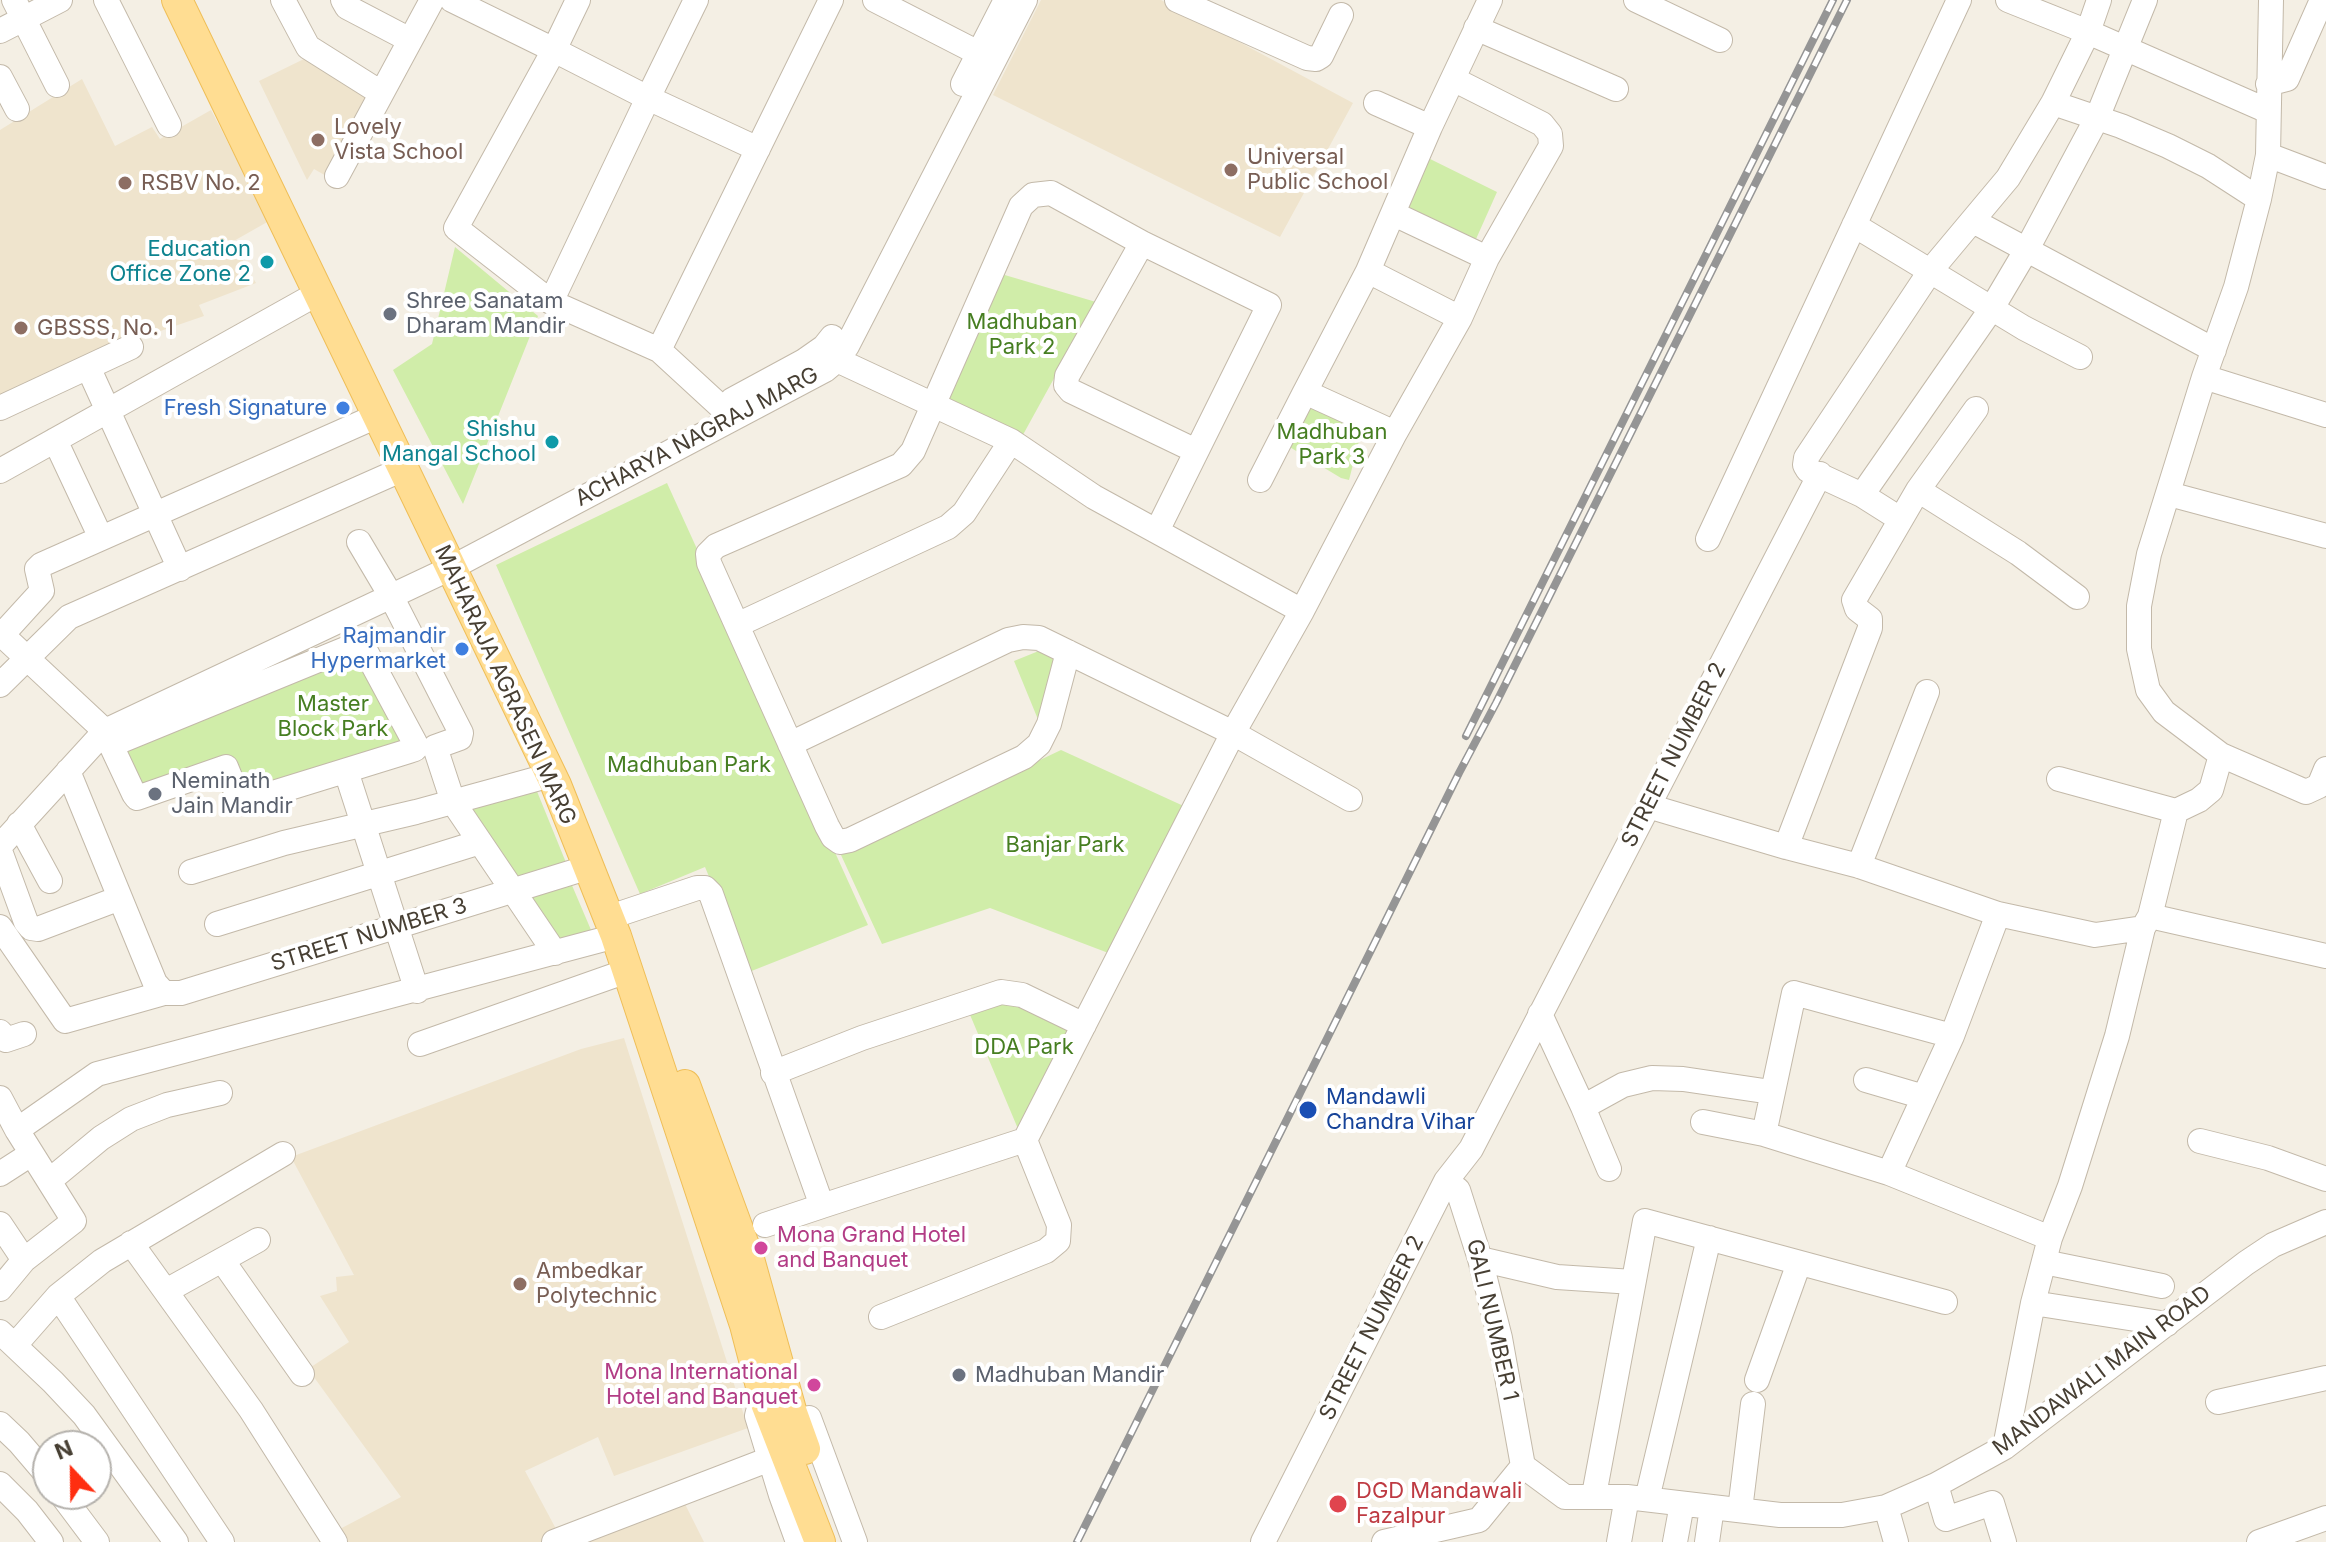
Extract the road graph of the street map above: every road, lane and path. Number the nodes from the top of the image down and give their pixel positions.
1 (60, 0) edge
2 (106, 0) edge
3 (177, 0) edge
4 (198, 0) edge
5 (283, 0) edge
6 (343, 0) edge
7 (432, 0) edge
8 (452, 0) edge
9 (578, 0) edge
10 (696, 0) edge
11 (831, 0) edge
12 (875, 0) edge
13 (1006, 0) edge
14 (1025, 0) edge
15 (1177, 0) edge
16 (1490, 0) edge
17 (1636, 0) edge
18 (1959, 0) edge
19 (2008, 0) edge
20 (2099, 0) edge
21 (2145, 0) edge
22 (2271, 0) edge
23 (2322, 0) edge
24 (19, 9) edge
25 (1341, 15) dead end
26 (1476, 28) junction
27 (0, 31) edge
28 (2088, 32) junction
29 (410, 40) junction
30 (1720, 40) dead end
31 (2127, 49) junction
32 (554, 50) junction
33 (986, 56) junction
34 (0, 77) edge
35 (1453, 79) junction
36 (2268, 84) junction
37 (57, 85) dead end
38 (1616, 89) dead end
39 (381, 93) junction
40 (648, 98) junction
41 (1376, 103) dead end
42 (2053, 103) junction
43 (17, 109) dead end
44 (2268, 111) junction
45 (2097, 118) junction
46 (169, 125) dead end
47 (1430, 127) junction
48 (758, 149) junction
49 (2268, 155) junction
50 (266, 162) junction
51 (337, 176) dead end
52 (2326, 177) edge
53 (2259, 199) junction
54 (1394, 214) junction
55 (1973, 221) junction
56 (1854, 225) junction
57 (1142, 243) junction
58 (2027, 249) junction
59 (1487, 258) junction
60 (1931, 270) junction
61 (1368, 271) junction
62 (551, 302) junction
63 (329, 308) junction
64 (1992, 308) junction
65 (1460, 318) junction
66 (131, 347) dead end
67 (659, 350) junction
68 (2214, 350) junction
69 (831, 353) junction
70 (2080, 357) dead end
71 (88, 367) junction
72 (2204, 377) junction
73 (1305, 392) junction
74 (931, 405) junction
75 (721, 407) junction
76 (0, 408) edge
77 (1976, 409) dead end
78 (107, 411) junction
79 (2326, 415) edge
80 (377, 416) junction
81 (1395, 433) junction
82 (55, 440) junction
83 (1011, 441) junction
84 (1196, 451) junction
85 (403, 469) junction
86 (0, 471) edge
87 (1820, 474) junction
88 (1260, 480) dead end
89 (1918, 490) junction
90 (2169, 494) junction
91 (1862, 495) junction
92 (156, 514) junction
93 (1900, 519) junction
94 (1157, 531) junction
95 (2325, 532) edge
96 (101, 538) junction
97 (1708, 539) dead end
98 (359, 542) dead end
99 (455, 557) junction
100 (180, 569) junction
101 (391, 596) junction
102 (2077, 597) dead end
103 (1302, 611) junction
104 (737, 625) junction
105 (1, 634) edge
106 (1068, 652) junction
107 (26, 659) junction
108 (0, 685) edge
109 (1927, 692) dead end
110 (1233, 733) junction
111 (108, 738) junction
112 (790, 744) junction
113 (2221, 755) junction
114 (2326, 769) edge
115 (68, 771) junction
116 (346, 771) junction
117 (551, 775) junction
118 (2059, 779) dead end
119 (1350, 799) dead end
120 (453, 802) junction
121 (1648, 806) junction
122 (2176, 811) junction
123 (19, 824) junction
124 (362, 824) junction
125 (480, 842) junction
126 (1786, 847) junction
127 (0, 849) edge
128 (586, 850) junction
129 (1859, 866) junction
130 (191, 872) dead end
131 (379, 875) junction
132 (50, 881) dead end
133 (512, 890) junction
134 (120, 898) junction
135 (1998, 914) junction
136 (2146, 922) junction
137 (217, 924) dead end
138 (619, 925) junction
139 (0, 927) edge
140 (396, 927) junction
141 (555, 953) junction
142 (2326, 956) edge
143 (627, 971) junction
144 (160, 988) junction
145 (417, 991) junction
146 (1540, 1014) junction
147 (1084, 1025) junction
148 (1952, 1036) junction
149 (420, 1044) dead end
150 (773, 1073) junction
151 (1866, 1080) dead end
152 (1771, 1092) junction
153 (220, 1093) dead end
154 (1924, 1097) junction
155 (0, 1098) edge
156 (1583, 1107) junction
157 (1703, 1122) dead end
158 (17, 1130) junction
159 (1764, 1134) junction
160 (1025, 1140) junction
161 (2200, 1141) dead end
162 (31, 1154) junction
163 (283, 1154) dead end
164 (1609, 1169) dead end
165 (1889, 1173) junction
166 (0, 1174) edge
167 (2326, 1179) edge
168 (49, 1181) junction
169 (1446, 1181) junction
170 (822, 1206) junction
171 (0, 1224) edge
172 (765, 1225) dead end
173 (2325, 1227) edge
174 (1709, 1238) junction
175 (2050, 1238) junction
176 (258, 1240) dead end
177 (131, 1243) junction
178 (1480, 1259) junction
179 (24, 1260) junction
180 (222, 1260) junction
181 (2044, 1262) junction
182 (1799, 1263) junction
183 (1633, 1282) junction
184 (2162, 1286) dead end
185 (0, 1289) edge
186 (166, 1291) junction
187 (58, 1296) junction
188 (1945, 1302) dead end
189 (2033, 1303) junction
190 (881, 1317) dead end
191 (755, 1323) junction
192 (2167, 1324) junction
193 (7, 1338) edge
194 (777, 1356) junction
195 (302, 1374) dead end
196 (2326, 1378) edge
197 (764, 1398) junction
198 (2218, 1402) dead end
199 (0, 1424) edge
200 (2005, 1447) junction
201 (32, 1457) edge
202 (770, 1459) junction
203 (1523, 1466) junction
204 (0, 1484) edge
205 (1936, 1485) junction
206 (1594, 1495) junction
207 (1637, 1498) junction
208 (1682, 1504) junction
209 (1712, 1507) junction
210 (1886, 1507) junction
211 (73, 1510) edge
212 (1740, 1510) junction
213 (2326, 1518) edge
214 (1479, 1531) edge
215 (51, 1542) edge
216 (97, 1542) edge
217 (176, 1542) edge
218 (222, 1542) edge
219 (335, 1542) edge
220 (554, 1542) edge
221 (798, 1542) edge
222 (820, 1542) edge
223 (839, 1542) edge
224 (855, 1542) edge
225 (1263, 1542) edge
226 (1384, 1542) edge
227 (1619, 1542) edge
228 (1675, 1542) edge
229 (1707, 1542) edge
230 (1896, 1542) edge
231 (2004, 1542) edge
232 (2259, 1542) edge

1 - 24 street
2 - 46 street
3 - 50 main road, MAHARAJA AGRASEN MARG
4 - 50 main road, MAHARAJA AGRASEN MARG
5 - 39 street
6 - 29 street
7 - 29 street
8 - 32 street
9 - 32 street
10 - 40 street
11 - 48 street
12 - 33 street
13 - 33 street, ACHARYA NAGRAJ MARG
14 - 33 street, ACHARYA NAGRAJ MARG
15 - 25 street
16 - 26 street
17 - 30 street
18 - 56 street
19 - 28 street
20 - 28 street
21 - 31 street
22 - 36 street
23 - 36 street
24 - 27 street
24 - 37 street
26 - 35 street
26 - 38 street
28 - 31 street
28 - 42 street
29 - 39 street
31 - 44 street
31 - 45 street
32 - 40 street
32 - 62 street
33 - 69 street, ACHARYA NAGRAJ MARG
34 - 43 street
35 - 47 street
35 - 59 street
36 - 44 street
39 - 51 street
40 - 48 street
40 - 62 street
41 - 47 street
42 - 45 street
42 - 55 street
44 - 49 street
45 - 53 street
45 - 58 street
47 - 54 street
48 - 67 street
49 - 52 street
49 - 53 street
50 - 63 main road, MAHARAJA AGRASEN MARG
53 - 68 street
54 - 59 street
54 - 61 street
55 - 58 street
55 - 60 street
56 - 60 street
56 - 97 street
57 - 74 street
57 - 84 street
57 - 84 street
58 - 64 street
58 - 68 street
59 - 65 street
60 - 64 street
60 - 87 street
61 - 65 street
61 - 73 street
62 - 67 street
63 - 78 street
63 - 80 main road, MAHARAJA AGRASEN MARG
63 - 99 main road, MAHARAJA AGRASEN MARG
64 - 70 street
64 - 91 street
65 - 81 street
66 - 71 street
67 - 75 street
68 - 72 street
69 - 74 street
69 - 75 street, ACHARYA NAGRAJ MARG
69 - 99 street, ACHARYA NAGRAJ MARG
71 - 76 street
71 - 78 street
72 - 79 street
72 - 90 street
73 - 81 street
73 - 88 street
74 - 83 street
74 - 104 street
75 - 99 street, ACHARYA NAGRAJ MARG
77 - 89 street
78 - 82 street
78 - 92 street
80 - 85 main road, MAHARAJA AGRASEN MARG
80 - 92 street
81 - 103 street
82 - 86 street
82 - 96 street
83 - 94 street
83 - 104 street
84 - 94 street
85 - 99 main road, MAHARAJA AGRASEN MARG
85 - 100 street
87 - 91 street
87 - 121 street, STREET NUMBER 2
89 - 93 street
89 - 102 street
90 - 95 street
90 - 113 street
91 - 93 street
92 - 96 street
92 - 100 street
93 - 126 street
94 - 103 street
96 - 105 street
98 - 101 street
99 - 101 street
99 - 117 main road, MAHARAJA AGRASEN MARG
99 - 128 main road, MAHARAJA AGRASEN MARG
100 - 107 street
101 - 111 street
101 - 120 street
103 - 110 street
104 - 112 street
105 - 107 street
106 - 110 street
106 - 112 street
106 - 112 street
107 - 108 street
107 - 111 street
109 - 129 street
110 - 119 street
110 - 147 street
111 - 115 street
111 - 116 street
111 - 116 street
113 - 114 street
113 - 122 street
115 - 123 street
115 - 134 street
116 - 124 street
117 - 120 street
117 - 128 main road, MAHARAJA AGRASEN MARG
118 - 122 street
120 - 124 street
120 - 125 street
121 - 126 street
121 - 146 street, STREET NUMBER 2
122 - 136 street
123 - 127 street
123 - 132 street
124 - 130 street
124 - 131 street
125 - 131 street
125 - 133 street
126 - 129 street
127 - 134 street
128 - 133 street, STREET NUMBER 3
128 - 138 main road, MAHARAJA AGRASEN MARG
129 - 135 street
131 - 137 street
131 - 140 street
133 - 140 street, STREET NUMBER 3
133 - 141 street
134 - 144 street
135 - 136 street
135 - 148 street
136 - 142 street
136 - 175 street
138 - 141 street
138 - 143 main road, MAHARAJA AGRASEN MARG
138 - 150 street
138 - 191 main road, MAHARAJA AGRASEN MARG
139 - 144 street, STREET NUMBER 3
140 - 144 street, STREET NUMBER 3
140 - 145 street
141 - 145 street
143 - 149 street
143 - 191 main road, MAHARAJA AGRASEN MARG
145 - 158 street
146 - 156 street
146 - 169 street, STREET NUMBER 2
147 - 150 street
147 - 160 street
148 - 152 street
148 - 154 street
150 - 170 street
151 - 154 street
152 - 156 street
152 - 159 street
153 - 168 street
154 - 165 street
155 - 158 street
156 - 164 street
157 - 159 street
158 - 162 street
159 - 165 street
160 - 170 street
160 - 190 street
161 - 167 street
162 - 166 street
162 - 168 street
163 - 177 street
165 - 175 street
168 - 179 street
169 - 178 street, GALI NUMBER 1
169 - 225 street, STREET NUMBER 2
170 - 172 street
171 - 179 street
173 - 192 street, MANDAWALI MAIN ROAD
174 - 182 street
174 - 183 street
174 - 207 street
175 - 181 street
176 - 180 street
177 - 186 street
177 - 187 street
178 - 183 street
178 - 203 street, GALI NUMBER 1
179 - 185 street
180 - 186 street
180 - 195 street
181 - 184 street
181 - 189 street
182 - 188 street
182 - 212 street
183 - 206 street
186 - 219 street
187 - 193 street
187 - 218 street
189 - 192 street
189 - 200 street
191 - 194 main road, MAHARAJA AGRASEN MARG
191 - 197 main road, MAHARAJA AGRASEN MARG
192 - 200 street, MANDAWALI MAIN ROAD
193 - 217 street
194 - 223 main road, MAHARAJA AGRASEN MARG
194 - 224 street
196 - 198 street
197 - 202 street
197 - 222 main road, MAHARAJA AGRASEN MARG
199 - 201 street
200 - 205 street, MANDAWALI MAIN ROAD
202 - 220 street
202 - 221 street
203 - 206 street, MANDAWALI MAIN ROAD
203 - 214 street
204 - 215 street
205 - 210 street, MANDAWALI MAIN ROAD
205 - 231 street
206 - 207 street, MANDAWALI MAIN ROAD
207 - 208 street, MANDAWALI MAIN ROAD
207 - 227 street
208 - 209 street, MANDAWALI MAIN ROAD
208 - 228 street
209 - 212 street, MANDAWALI MAIN ROAD
209 - 229 street
210 - 212 street, MANDAWALI MAIN ROAD
210 - 230 street
211 - 216 street
213 - 232 street
214 - 226 street

